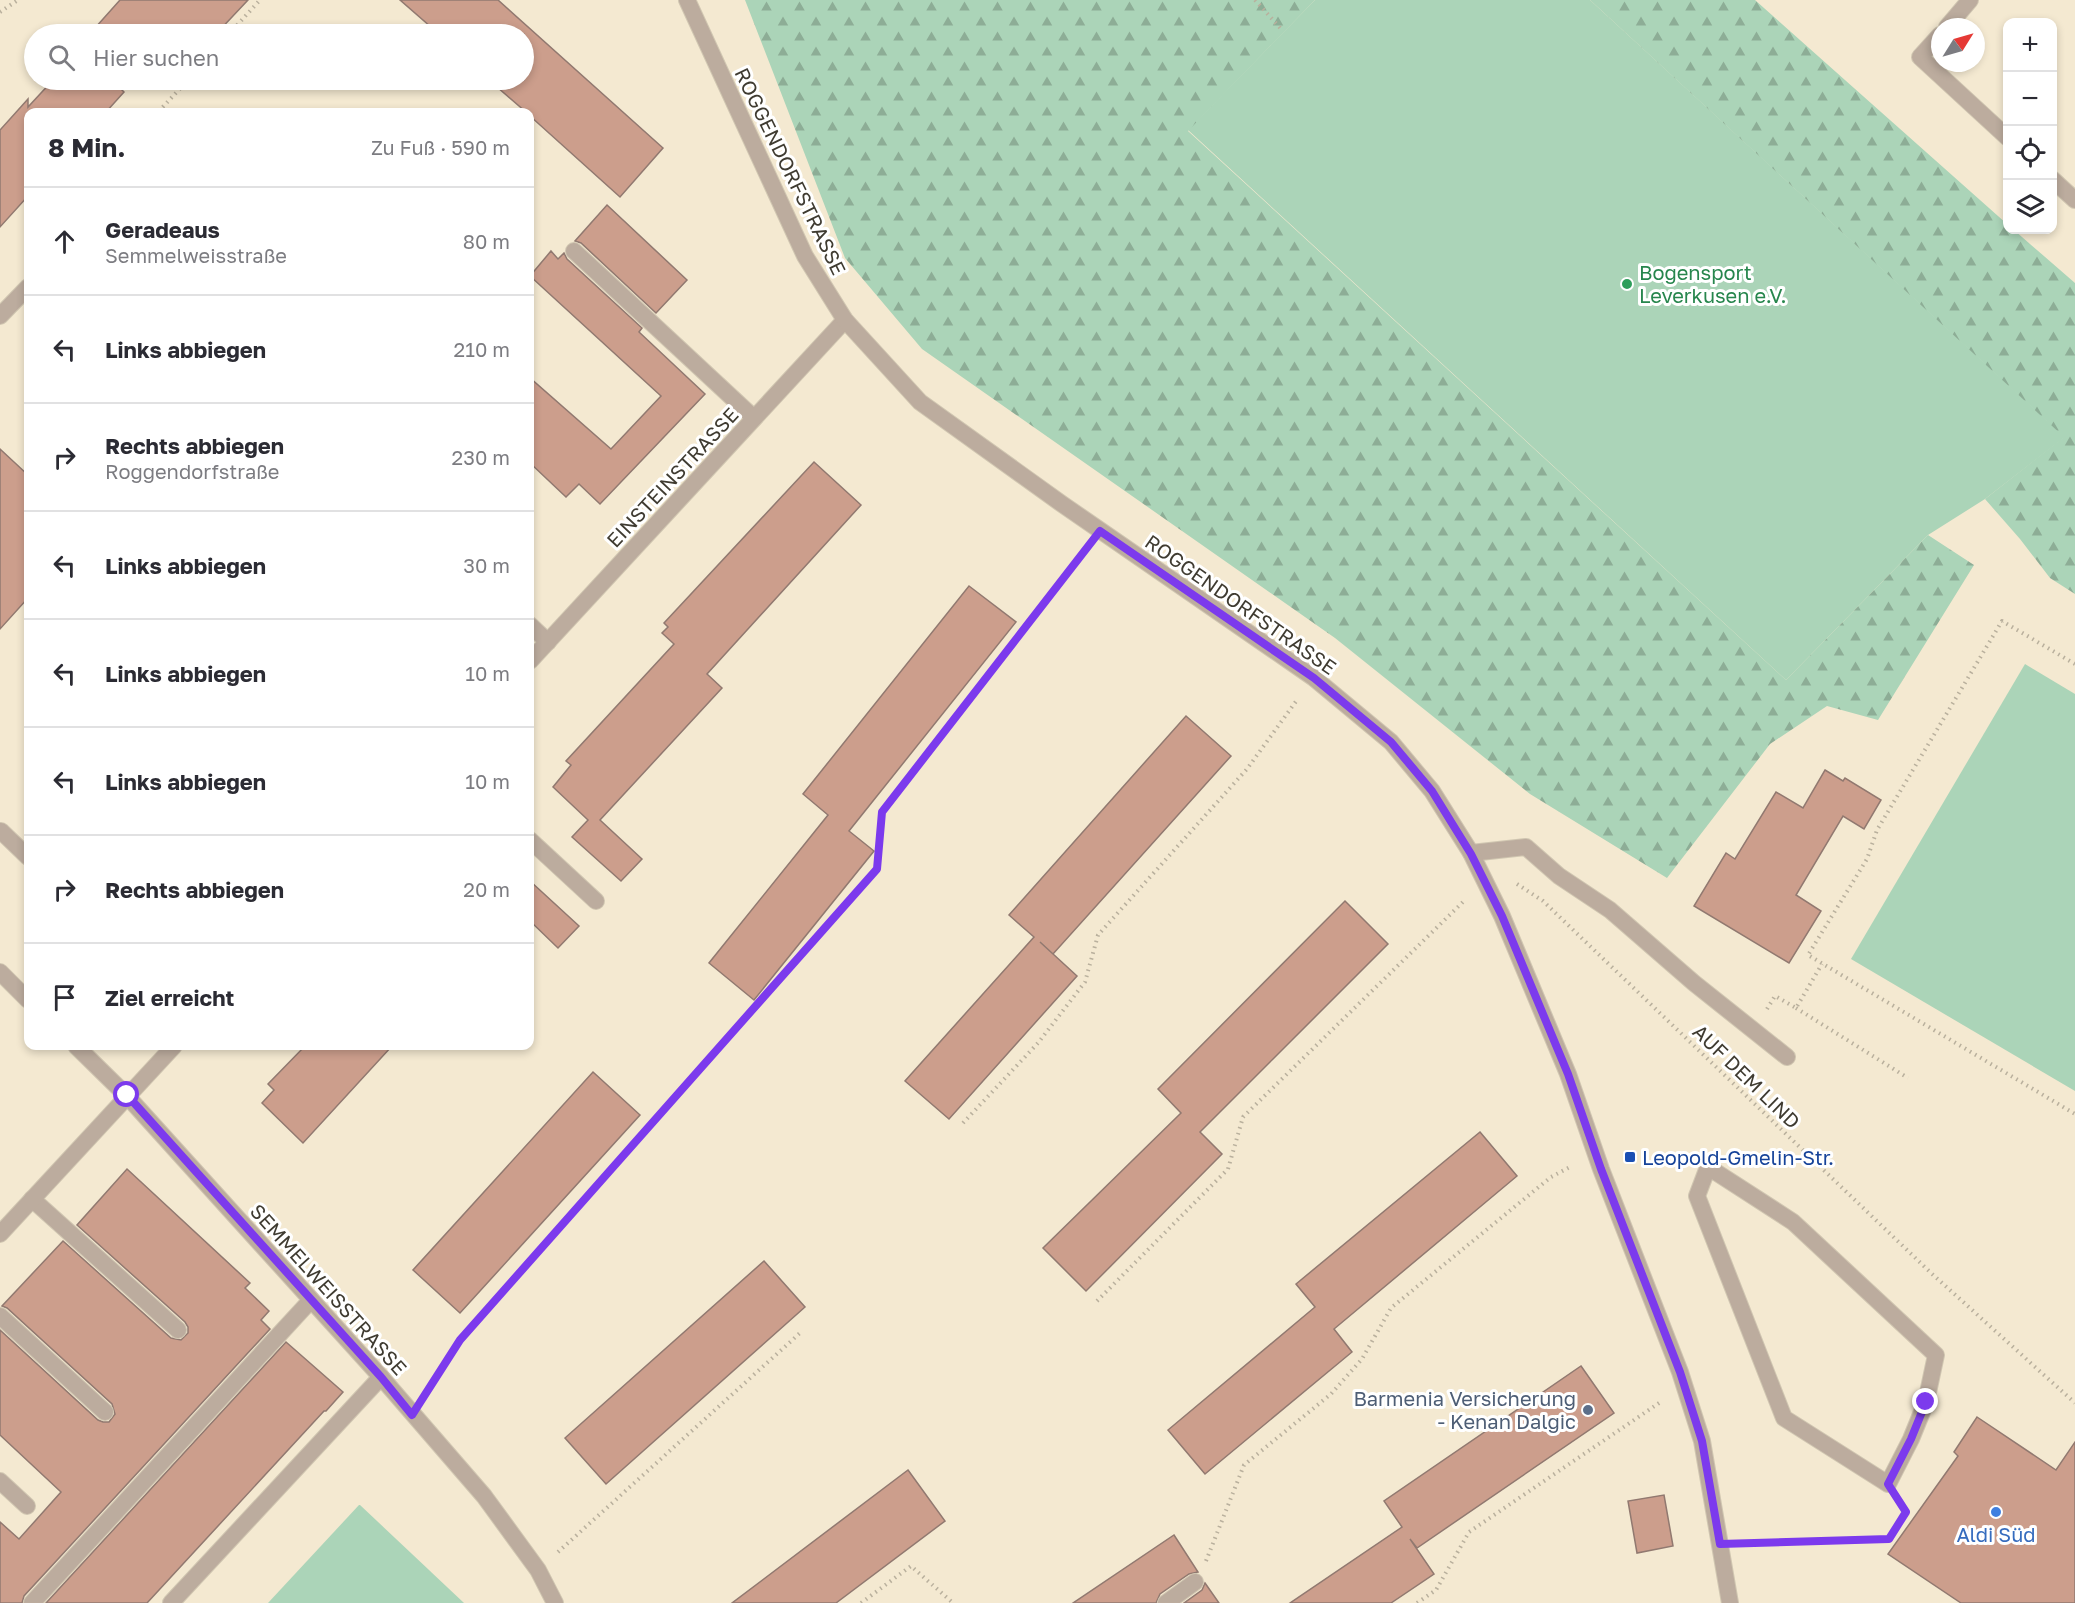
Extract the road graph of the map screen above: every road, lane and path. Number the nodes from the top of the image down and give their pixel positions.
1 (18, 0) edge
2 (260, 0) edge
3 (687, 0) edge
4 (1255, 0) edge
5 (1970, 0) edge
6 (0, 12) edge
7 (1955, 18) edge
8 (238, 24) edge
9 (1282, 30) dead end
10 (1931, 45) edge
11 (1931, 67) edge
12 (1936, 72) edge
13 (179, 90) edge
14 (162, 108) edge
15 (2003, 134) edge
16 (2053, 180) edge
17 (2075, 200) edge
18 (574, 251) dead end
19 (24, 291) edge
20 (0, 316) edge
21 (845, 320) junction
22 (754, 418) junction
23 (1100, 531) junction
24 (534, 629) edge
25 (548, 642) junction
26 (534, 658) edge
27 (2075, 664) edge
28 (1314, 678) junction
29 (1, 831) edge
30 (534, 844) edge
31 (24, 853) edge
32 (1471, 854) junction
33 (1485, 880) junction
34 (1516, 883) dead end
35 (596, 901) dead end
36 (1822, 964) junction
37 (0, 972) edge
38 (24, 996) edge
39 (1796, 1008) junction
40 (1753, 1030) junction
41 (80, 1050) edge
42 (170, 1050) edge
43 (1787, 1057) dead end
44 (1908, 1078) dead end
45 (127, 1095) junction
46 (2075, 1114) edge
47 (963, 1123) dead end
48 (1595, 1153) junction
49 (32, 1199) junction
50 (0, 1234) edge
51 (311, 1300) junction
52 (1097, 1301) dead end
53 (0, 1316) edge
54 (178, 1330) dead end
55 (800, 1333) dead end
56 (381, 1377) junction
57 (1684, 1386) junction
58 (2075, 1403) edge
59 (105, 1412) dead end
60 (412, 1415) junction
61 (0, 1481) edge
62 (1888, 1484) junction
63 (27, 1506) dead end
64 (1720, 1544) junction
65 (538, 1570) junction
66 (1195, 1582) joint
67 (32, 1603) edge
68 (171, 1603) edge
69 (555, 1603) edge
70 (861, 1603) edge
71 (953, 1603) edge
72 (1166, 1603) edge
73 (1417, 1603) edge
74 (1730, 1603) edge

1 - 6 path
2 - 8 path
3 - 21 street, ROGGENDORFSTRASSE
4 - 9 path
5 - 7 street
10 - 11 street
12 - 15 street
13 - 14 path
16 - 17 street
18 - 22 street
19 - 20 street
21 - 22 street, EINSTEINSTRASSE
21 - 23 street, ROGGENDORFSTRASSE
22 - 25 street, EINSTEINSTRASSE
23 - 28 street, ROGGENDORFSTRASSE
23 - 60 path
24 - 25 street
25 - 26 street, EINSTEINSTRASSE
27 - 36 path
28 - 32 street, ROGGENDORFSTRASSE
28 - 47 path
29 - 31 street
30 - 35 street
32 - 33 street, ROGGENDORFSTRASSE
32 - 40 street
33 - 48 street, ROGGENDORFSTRASSE
33 - 52 path
34 - 58 path, AUF DEM LIND
36 - 39 path
36 - 46 path
37 - 38 street
39 - 40 path
39 - 44 path
40 - 43 street
41 - 45 street, SEMMELWEISSTRASSE
42 - 45 street
45 - 49 street
45 - 51 street, SEMMELWEISSTRASSE
48 - 57 street, ROGGENDORFSTRASSE
48 - 66 path
49 - 50 street
49 - 54 street
51 - 56 street, SEMMELWEISSTRASSE
51 - 67 street
53 - 59 street
55 - 65 path
56 - 60 street, SEMMELWEISSTRASSE
56 - 68 street
57 - 64 street, ROGGENDORFSTRASSE
57 - 73 path
60 - 65 street, SEMMELWEISSTRASSE
61 - 63 street
62 - 62 street
62 - 64 path
64 - 74 street, ROGGENDORFSTRASSE
65 - 69 street, SEMMELWEISSTRASSE
66 - 72 street
70 - 71 path

